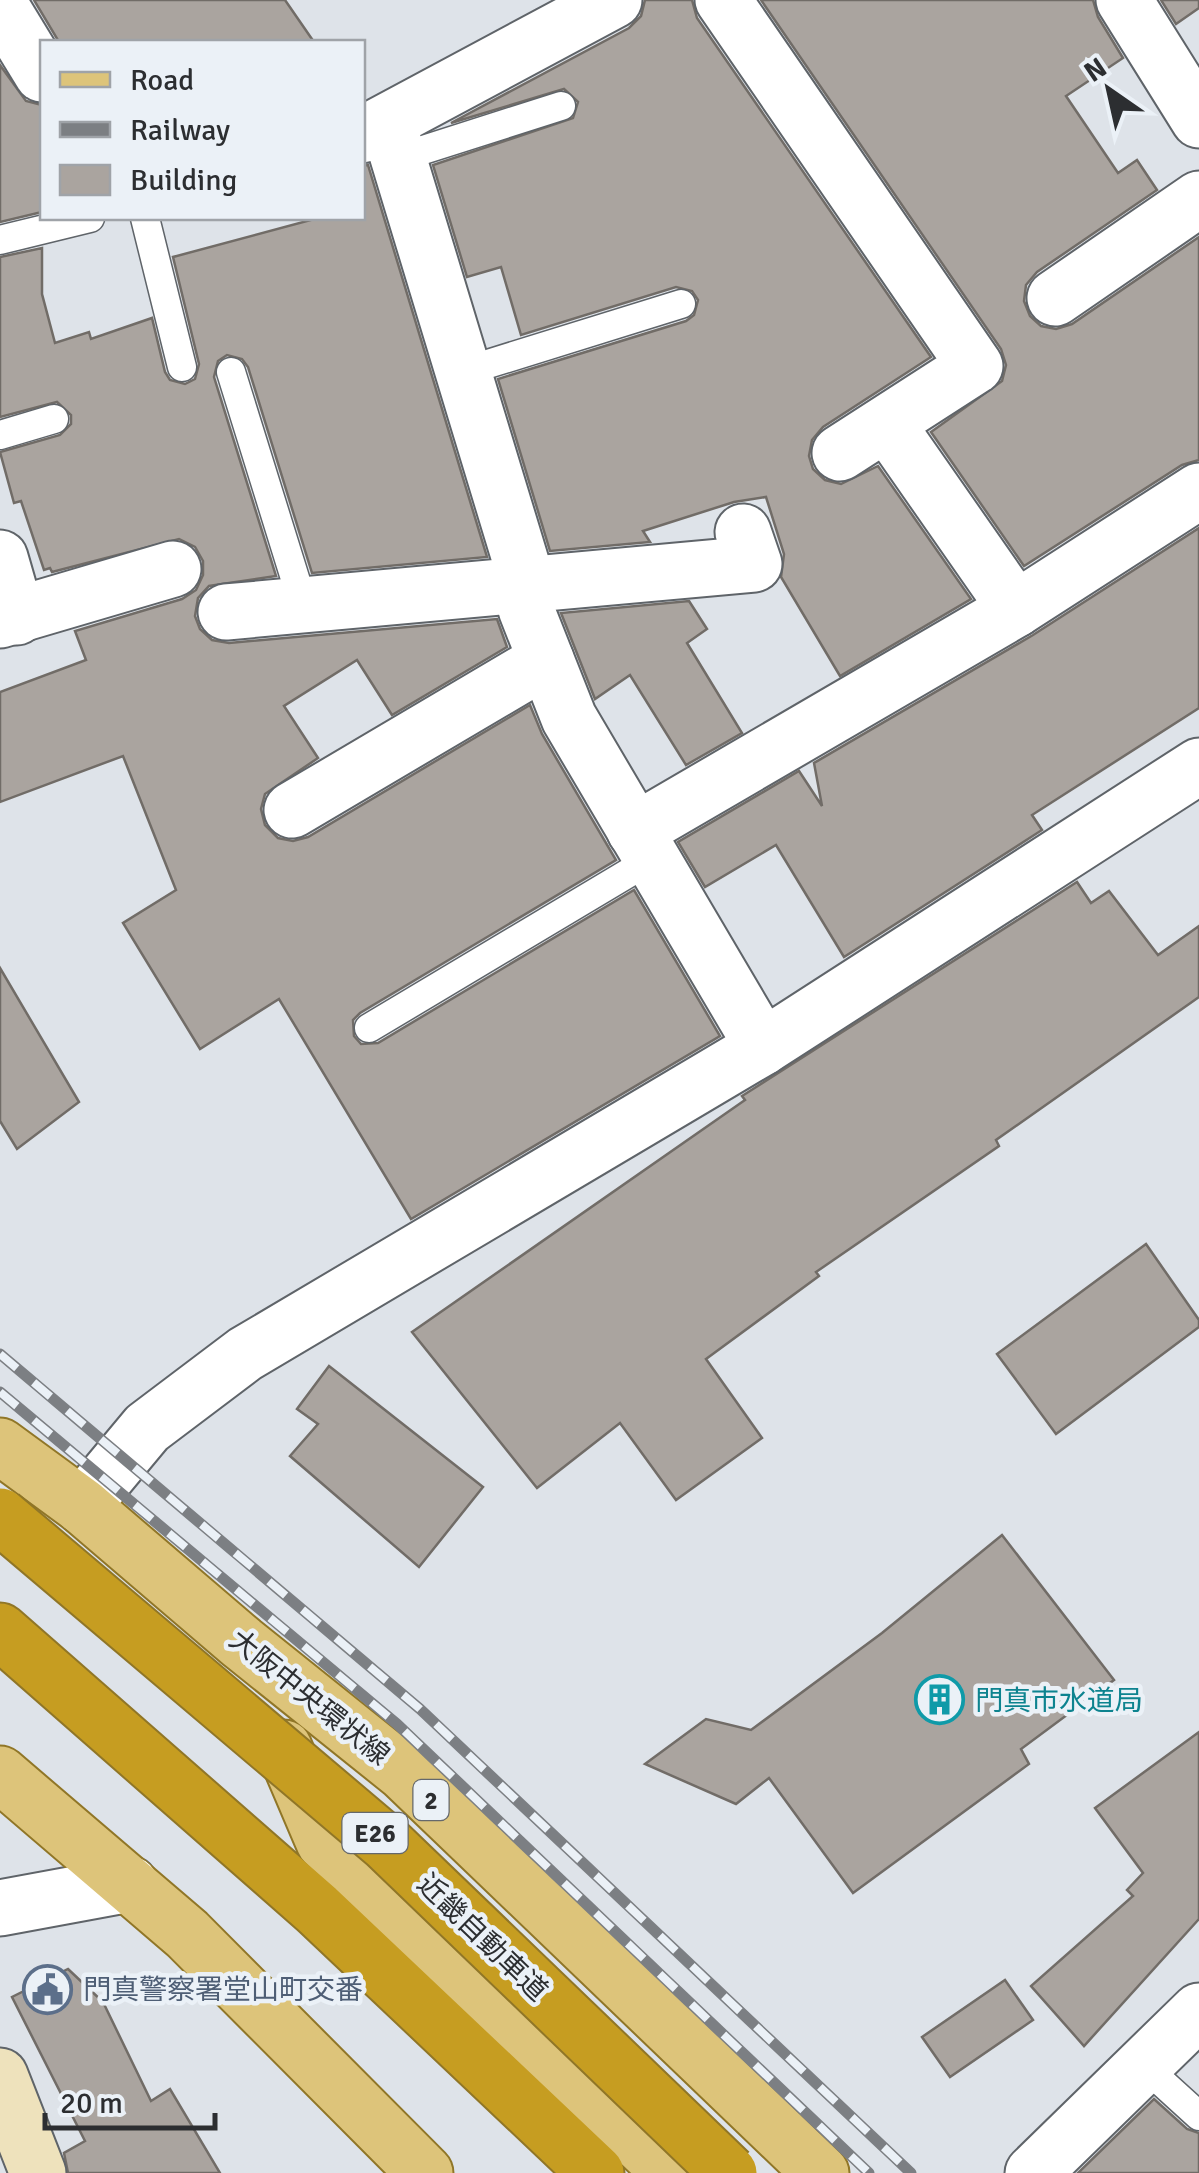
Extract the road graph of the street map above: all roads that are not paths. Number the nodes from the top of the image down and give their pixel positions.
1 (614, 0) edge
2 (723, 0) edge
3 (1124, 0) edge
4 (0, 5) edge
5 (40, 71) edge
6 (561, 106) dead end
7 (1199, 120) edge
8 (383, 139) edge
9 (1199, 199) edge
10 (82, 220) edge
11 (145, 220) edge
12 (0, 240) edge
13 (1055, 298) dead end
14 (681, 304) dead end
15 (182, 367) dead end
16 (230, 372) dead end
17 (462, 372) junction
18 (54, 418) dead end
19 (888, 424) junction
20 (0, 435) edge
21 (840, 453) dead end
22 (1199, 491) edge
23 (0, 558) edge
24 (752, 562) dead end
25 (173, 569) dead end
26 (526, 582) junction
27 (304, 604) junction
28 (1016, 610) junction
29 (226, 612) dead end
30 (8, 618) edge
31 (546, 660) junction
32 (1199, 766) edge
33 (292, 810) dead end
34 (643, 845) junction
35 (369, 1028) dead end
36 (764, 1047) junction
37 (0, 1446) edge
38 (82, 1506) junction
39 (0, 1516) edge
40 (0, 1631) edge
41 (242, 1643) junction
42 (0, 1774) edge
43 (130, 1884) junction
44 (0, 1908) edge
45 (1199, 2011) edge
46 (1143, 2065) junction
47 (0, 2076) edge
48 (1199, 2116) edge
49 (38, 2173) edge
50 (425, 2173) edge
51 (596, 2173) edge
52 (671, 2173) edge
53 (728, 2173) edge
54 (821, 2173) edge
55 (1032, 2173) edge

1 - 8 street
2 - 19 street
3 - 7 street
4 - 5 street
6 - 8 lane
8 - 17 street
9 - 13 street
10 - 12 lane
11 - 15 lane
14 - 17 lane
16 - 27 lane
17 - 26 street
18 - 20 lane
19 - 21 street
19 - 28 street
22 - 28 street
23 - 30 street
24 - 26 street
25 - 30 street
26 - 27 street
26 - 31 street
27 - 29 street
28 - 34 street
31 - 33 street
31 - 34 street
32 - 36 street
34 - 35 lane
34 - 36 street
36 - 38 street
37 - 38 main road, 大阪中央環状線 / 2
38 - 41 main road, 大阪中央環状線 / 2
39 - 53 highway, 近畿自動車道 / E26, bridge
40 - 51 highway
41 - 52 main road
41 - 54 main road, 大阪中央環状線 / 2
42 - 43 main road
43 - 44 street
43 - 50 main road
45 - 46 street
46 - 48 lane
46 - 55 street
47 - 49 main road

